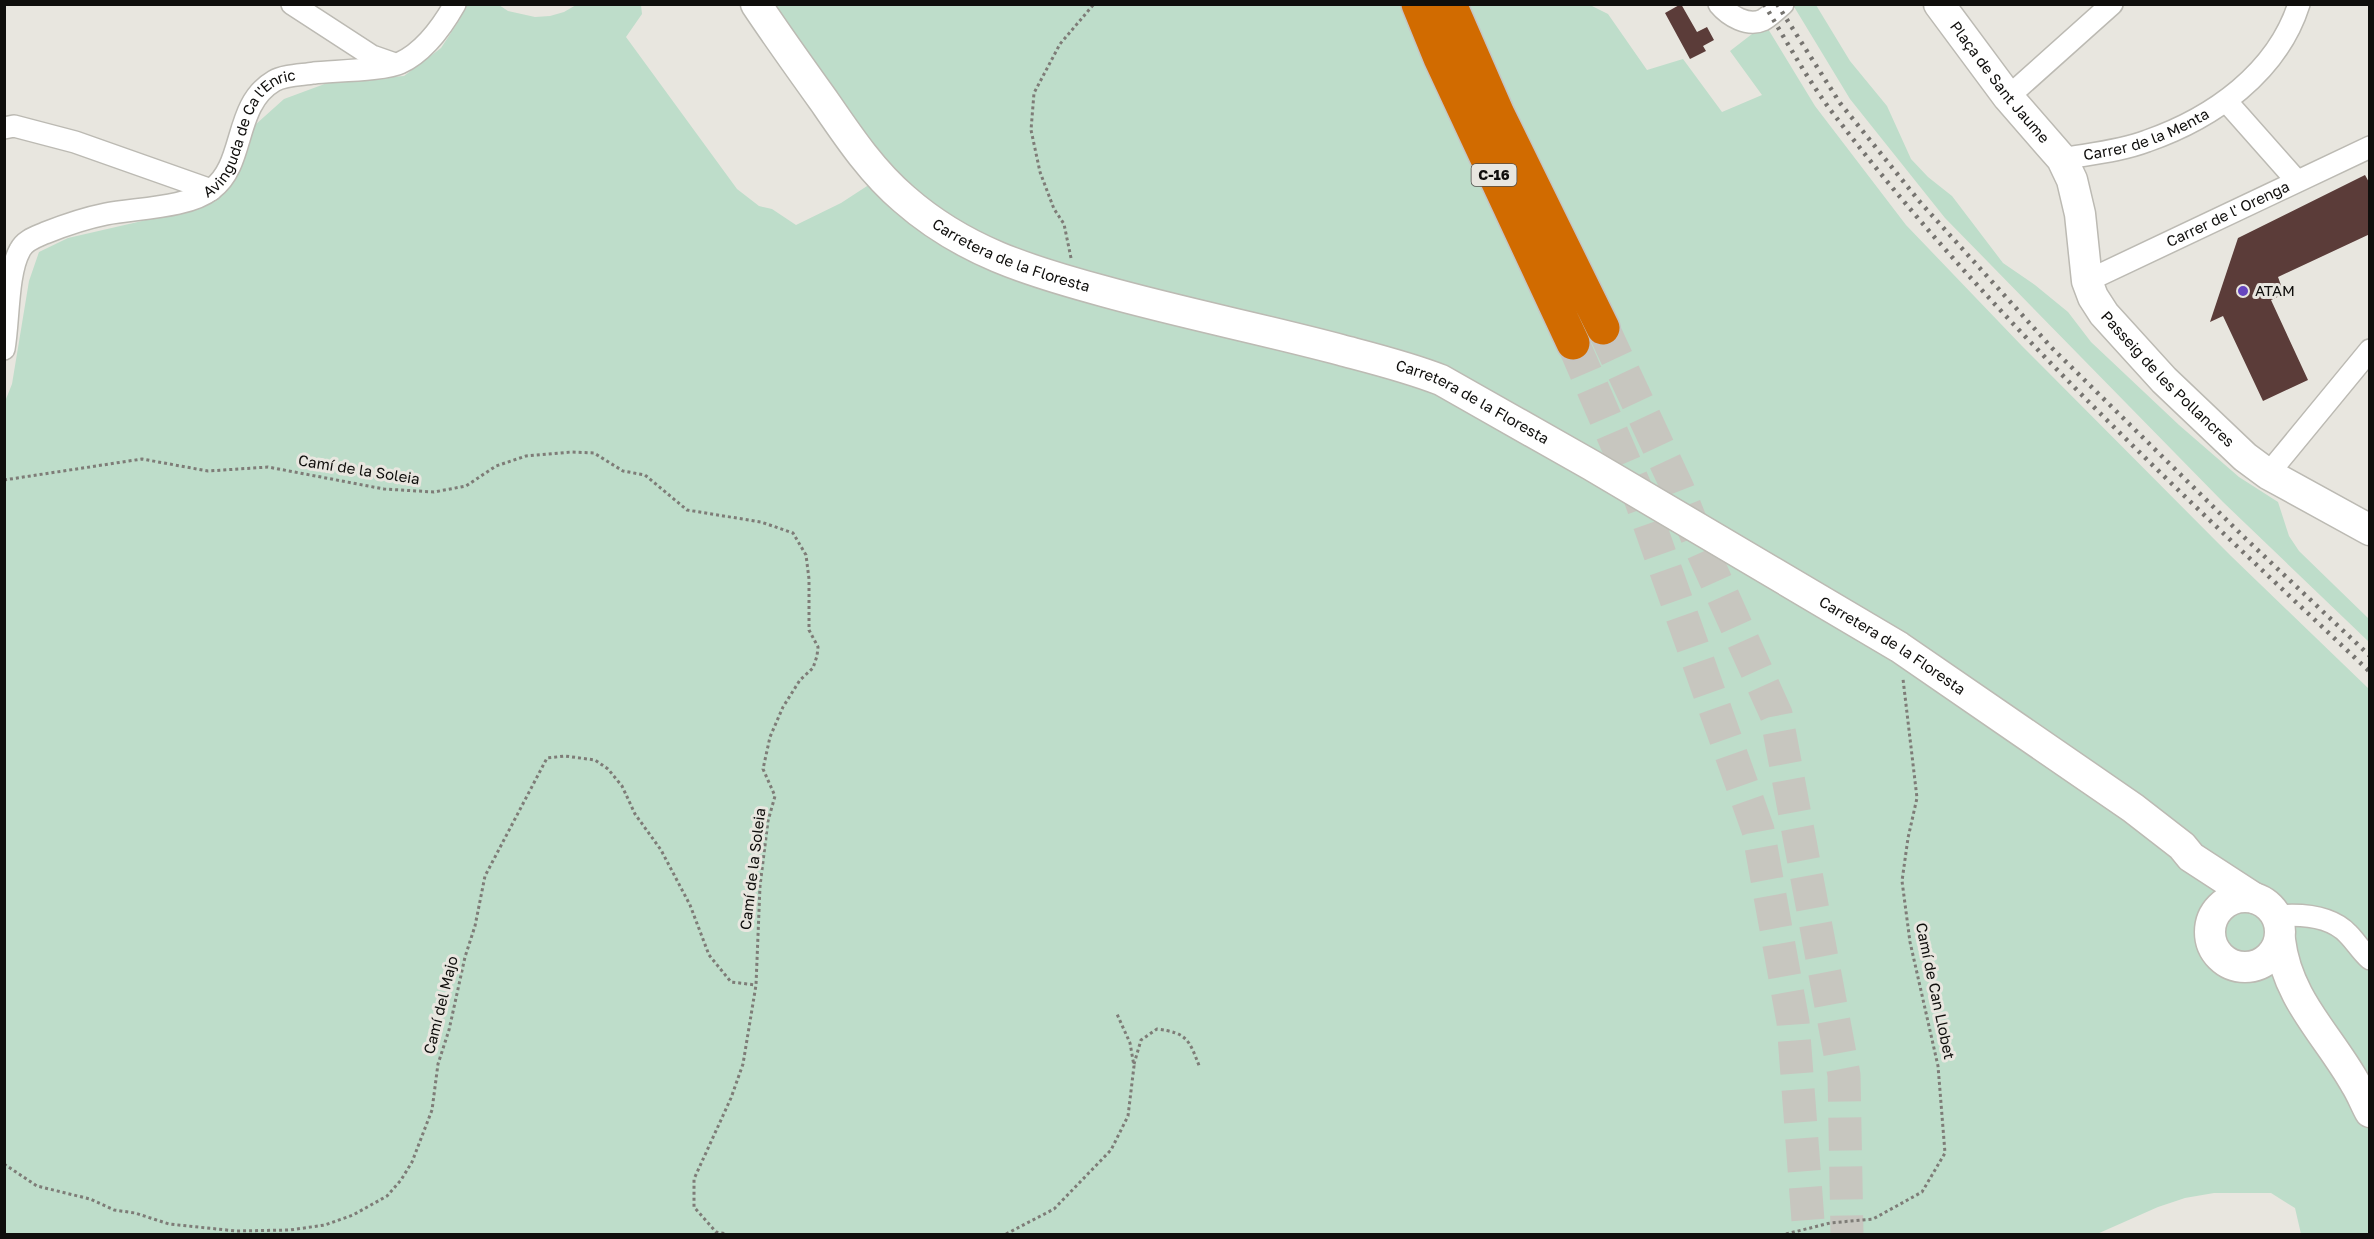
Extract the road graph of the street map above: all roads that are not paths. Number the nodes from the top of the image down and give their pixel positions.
1 (292, 4) edge
2 (455, 4) edge
3 (756, 4) edge
4 (1418, 4) edge
5 (1450, 4) edge
6 (1719, 4) edge
7 (1783, 4) edge
8 (1939, 4) edge
9 (2112, 4) edge
10 (2299, 4) edge
11 (405, 60) junction
12 (2008, 97) junction
13 (2227, 102) junction
14 (4, 128) edge
15 (2370, 147) edge
16 (2062, 159) junction
17 (2297, 181) junction
18 (211, 190) junction
19 (2087, 280) junction
20 (1603, 328) tunnel mouth
21 (1573, 343) tunnel mouth
22 (4, 349) edge
23 (2370, 350) edge
24 (2268, 474) junction
25 (2370, 530) edge
26 (2192, 857) junction
27 (2271, 918) junction
28 (2210, 924) junction
29 (2370, 959) edge
30 (2243, 967) junction
31 (2306, 1012) junction
32 (2370, 1112) edge

1 - 11 street
2 - 11 street
3 - 26 main road, Carretera de la Floresta
4 - 21 highway, C-16
5 - 20 highway, C-16
6 - 7 street
8 - 12 main road, Plaça de Sant Jaume
9 - 12 street
10 - 13 street, Carrer de la Menta
11 - 18 street, Avinguda de Ca l'Enric
12 - 16 main road, Plaça de Sant Jaume
13 - 16 street, Carrer de la Menta
13 - 17 street, Carrer de la Menta
14 - 18 street, Avinguda de Ca l'Enric
15 - 17 street, Carrer de l' Orenga
16 - 19 main road, Passeig de les Pollancres
17 - 19 street, Carrer de l' Orenga
18 - 22 street
19 - 24 main road, Passeig de les Pollancres
23 - 24 street
24 - 25 main road, Passeig de les Pollancres
26 - 27 main road, Carretera de la Floresta
26 - 28 main road
27 - 28 main road
27 - 29 street
27 - 30 main road
27 - 31 main road
28 - 30 main road
30 - 31 main road
31 - 32 main road

